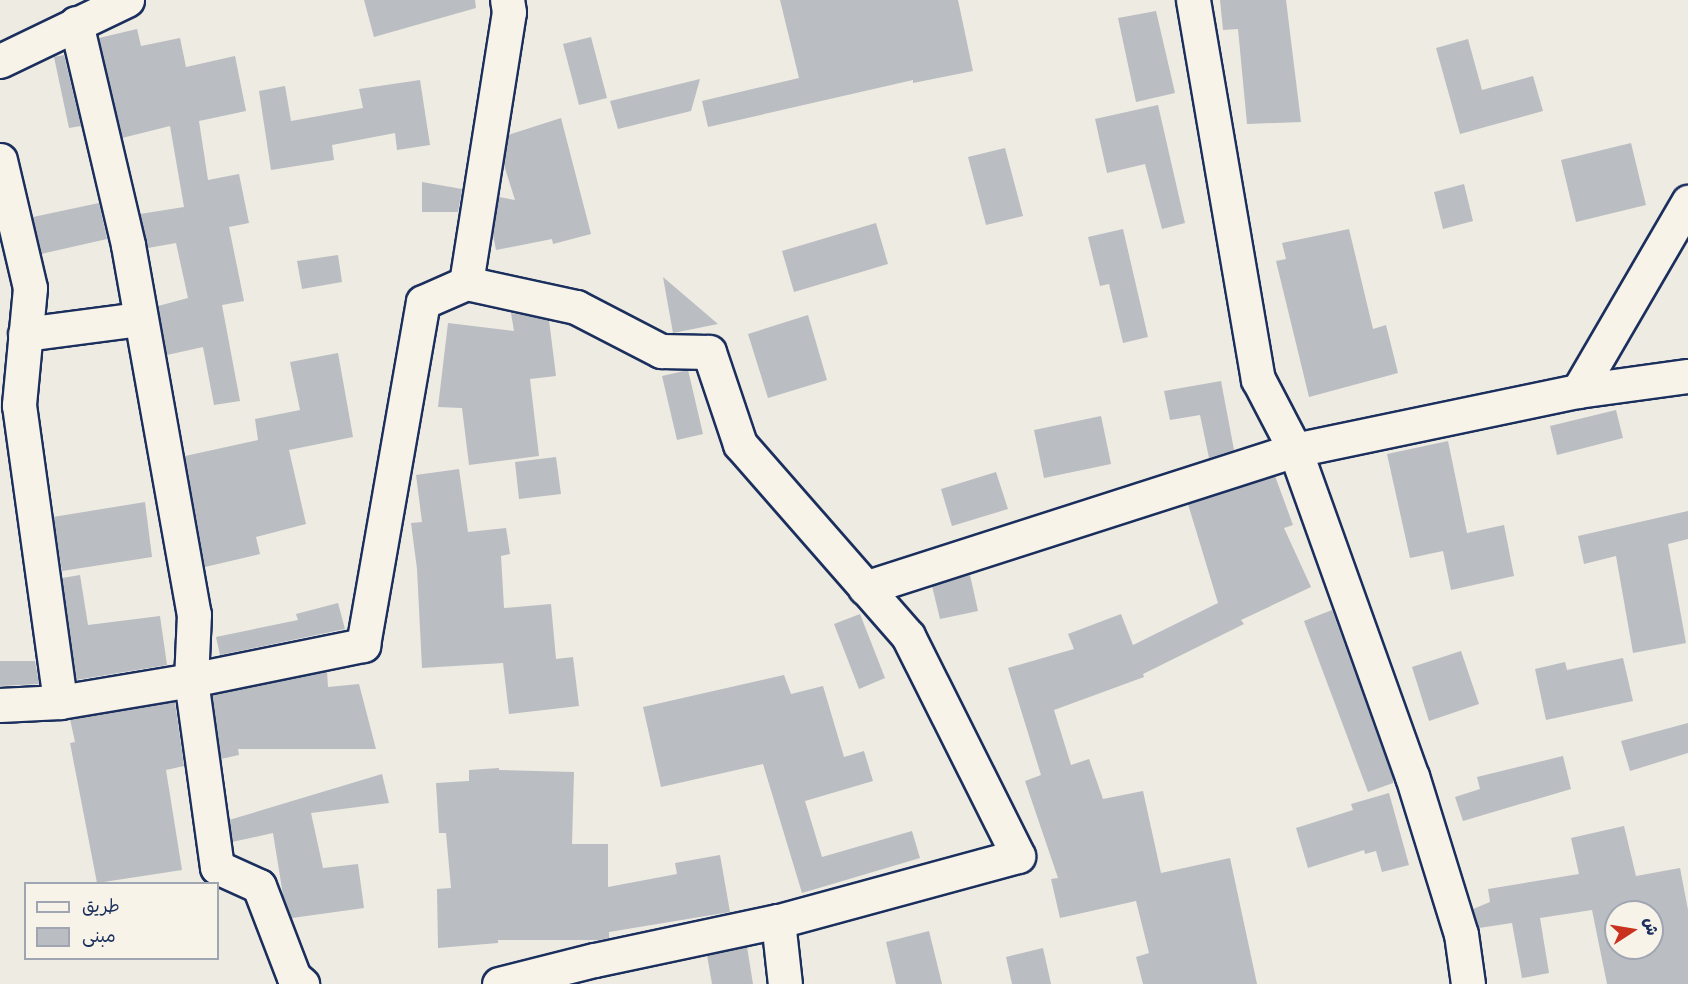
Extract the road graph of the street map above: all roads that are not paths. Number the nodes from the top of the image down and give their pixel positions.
1 (127, 0) edge
2 (507, 0) edge
3 (1193, 0) edge
4 (76, 23) junction
5 (0, 61) edge
6 (0, 159) edge
7 (1688, 202) edge
8 (466, 283) junction
9 (139, 319) junction
10 (25, 334) junction
11 (1688, 376) edge
12 (1578, 391) junction
13 (1295, 450) junction
14 (865, 588) junction
15 (191, 680) junction
16 (60, 702) junction
17 (0, 705) edge
18 (778, 921) junction
19 (302, 984) edge
20 (499, 984) edge
21 (785, 984) edge
22 (1468, 984) edge

1 - 4 street
2 - 8 street
3 - 13 street
4 - 5 street
4 - 9 street
6 - 10 street
7 - 12 street
8 - 14 street
8 - 15 street
9 - 10 street
9 - 15 street
10 - 16 street
11 - 12 street
12 - 13 street
13 - 14 street
13 - 22 street
14 - 18 street
15 - 16 street
15 - 19 street
16 - 17 street
18 - 20 street
18 - 21 street

